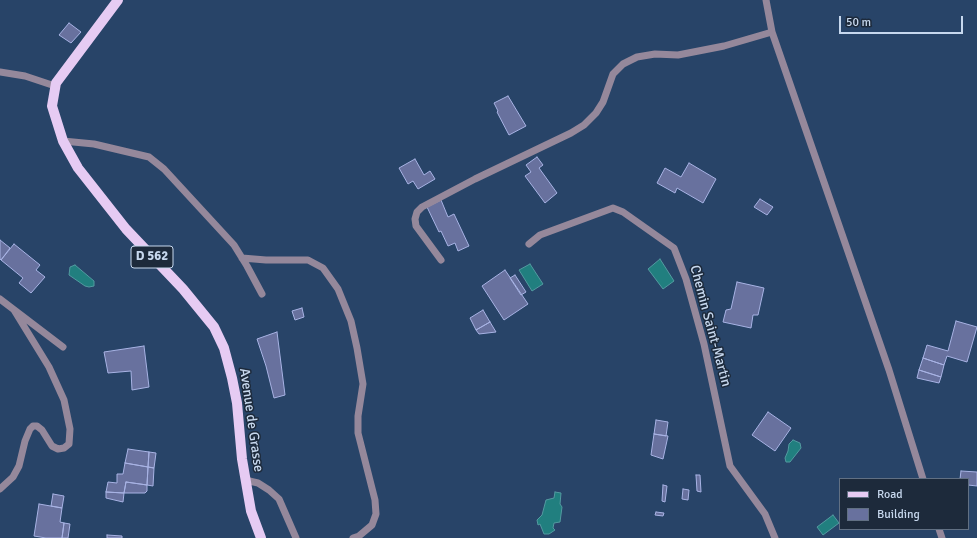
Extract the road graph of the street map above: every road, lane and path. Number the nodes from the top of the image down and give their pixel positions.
1 (118, 0) edge
2 (766, 0) edge
3 (772, 32) junction
4 (0, 72) edge
5 (55, 86) junction
6 (64, 141) junction
7 (529, 244) dead end
8 (242, 258) junction
9 (441, 260) dead end
10 (262, 294) dead end
11 (0, 299) edge
12 (14, 310) junction
13 (63, 348) dead end
14 (923, 478) edge
15 (245, 480) junction
16 (0, 489) edge
17 (261, 538) edge
18 (296, 538) edge
19 (353, 538) edge
20 (775, 538) edge

1 - 5 main road, Avenue de Grasse / D 562
2 - 3 street
3 - 9 street
3 - 14 street
4 - 5 street
5 - 6 main road, Avenue de Grasse / D 562
6 - 8 street
6 - 15 main road, Avenue de Grasse / D 562
7 - 20 street, Chemin Saint-Martin
8 - 10 street
8 - 19 street
11 - 12 street
12 - 13 street
12 - 16 street
15 - 17 main road, Avenue de Grasse / D 562
15 - 18 street

